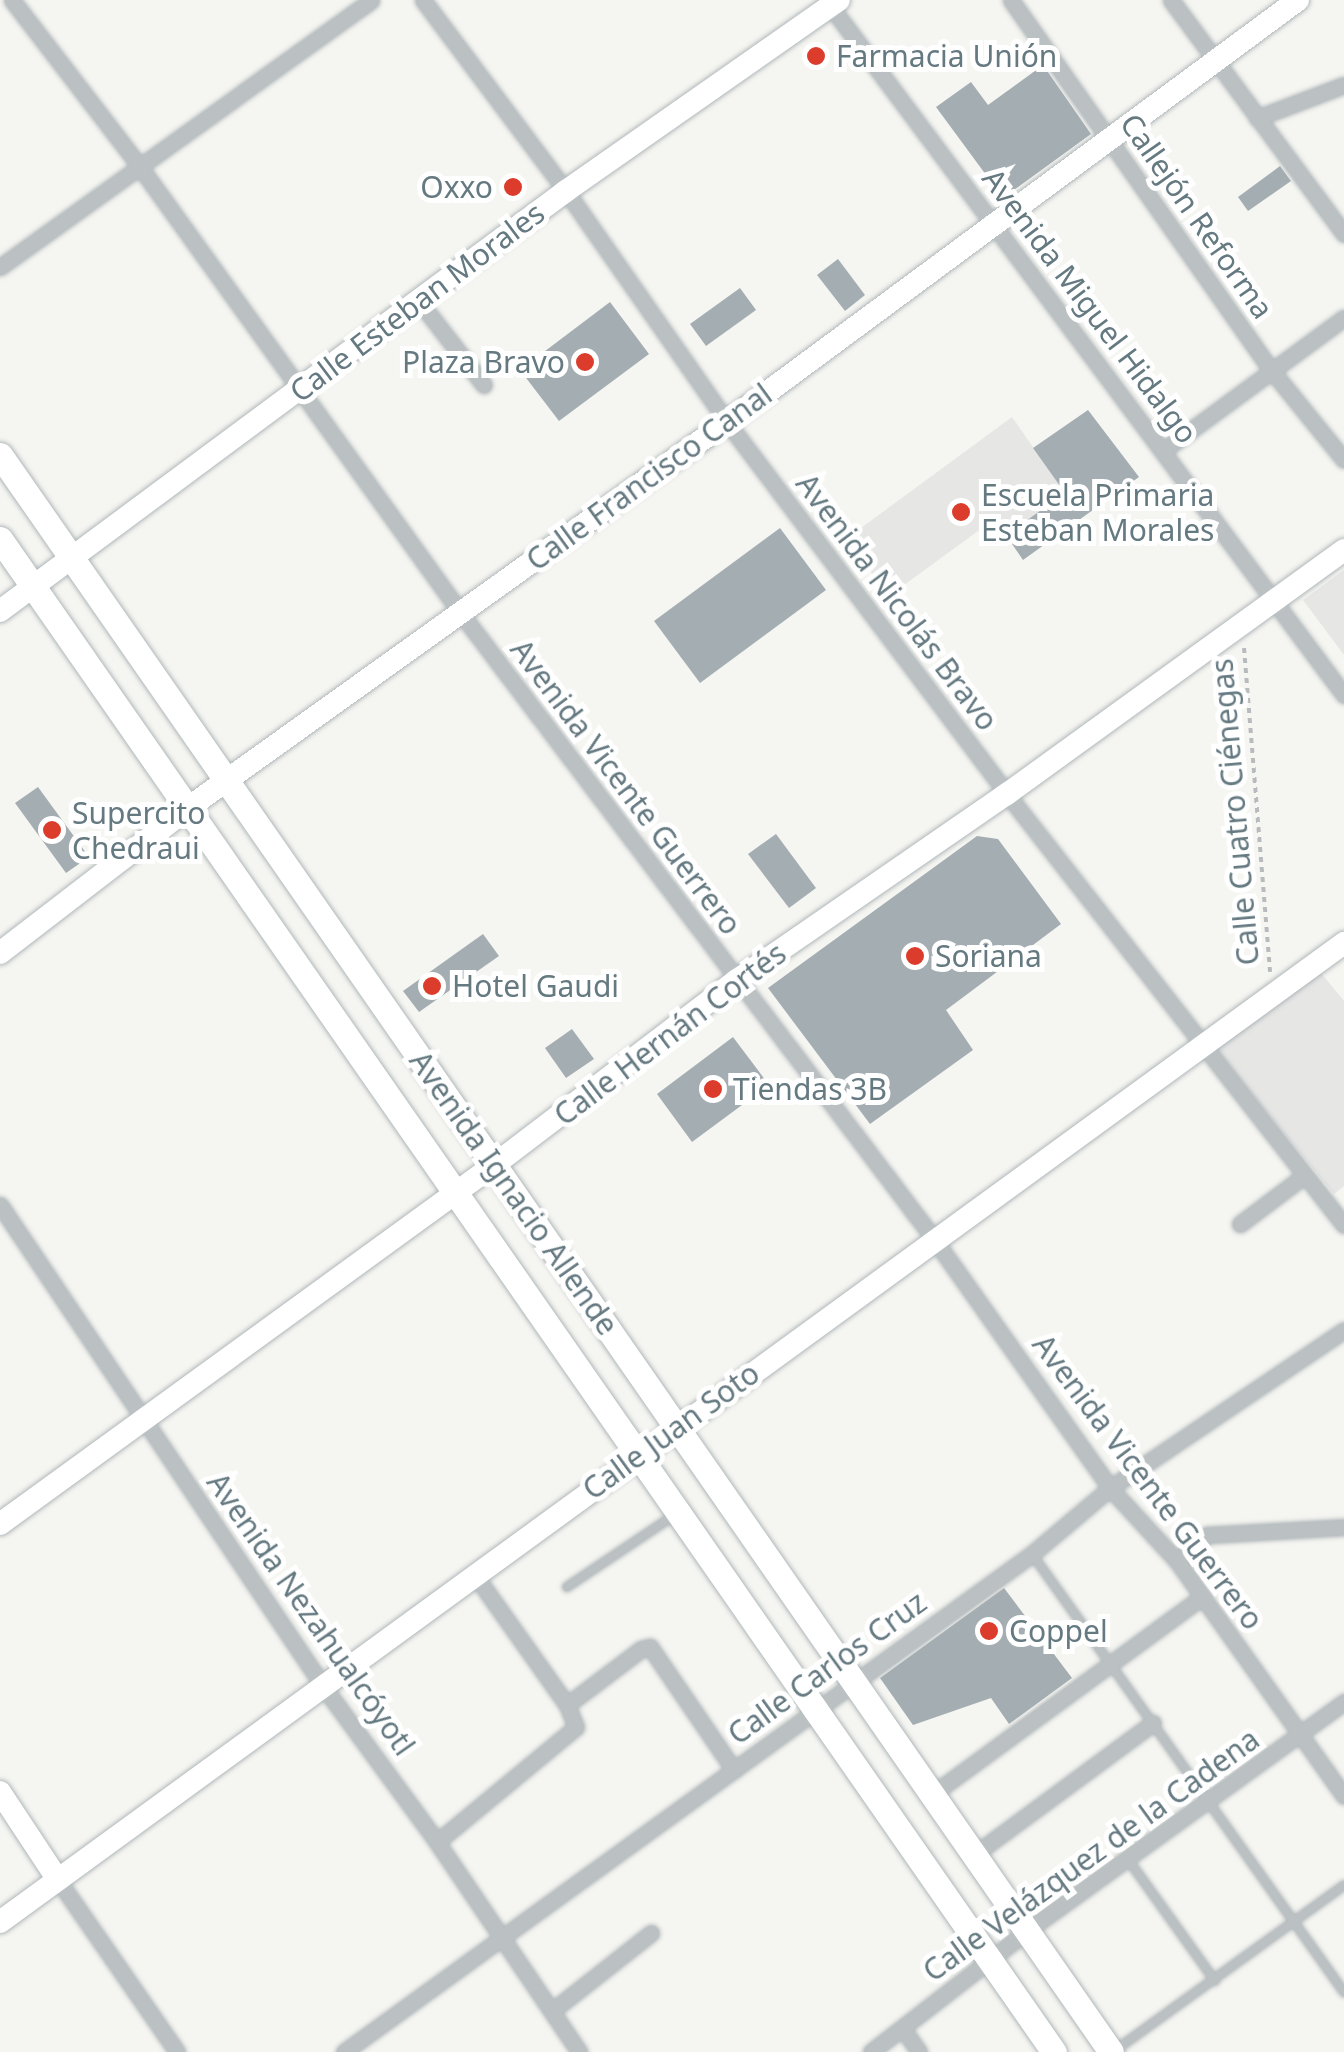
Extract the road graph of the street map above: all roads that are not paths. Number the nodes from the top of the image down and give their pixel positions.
1 (12, 0) edge
2 (371, 0) edge
3 (422, 0) edge
4 (1011, 0) edge
5 (1172, 0) edge
6 (1298, 0) edge
7 (832, 2) edge
8 (1216, 62) junction
9 (1344, 85) edge
10 (1257, 118) junction
11 (1110, 139) junction
12 (140, 166) junction
13 (566, 190) junction
14 (994, 224) junction
15 (1344, 234) edge
16 (0, 266) edge
17 (419, 301) junction
18 (1344, 318) edge
19 (1272, 370) junction
20 (484, 385) dead end
21 (302, 388) junction
22 (726, 422) junction
23 (1164, 450) junction
24 (0, 455) edge
25 (1344, 460) edge
26 (0, 540) edge
27 (1344, 550) edge
28 (72, 560) junction
29 (33, 587) junction
30 (1274, 601) junction
31 (0, 611) edge
32 (460, 612) junction
33 (1344, 695) edge
34 (228, 781) junction
35 (1007, 794) junction
36 (188, 808) junction
37 (1344, 943) edge
38 (0, 953) edge
39 (738, 980) junction
40 (1204, 1045) junction
41 (494, 1165) junction
42 (1306, 1175) junction
43 (454, 1195) junction
44 (0, 1204) edge
45 (1240, 1224) dead end
46 (1344, 1224) edge
47 (934, 1239) junction
48 (1344, 1330) edge
49 (143, 1418) junction
50 (676, 1428) junction
51 (638, 1455) junction
52 (1110, 1488) junction
53 (678, 1513) junction
54 (0, 1524) edge
55 (1344, 1528) edge
56 (1032, 1554) junction
57 (1177, 1560) junction
58 (475, 1575) junction
59 (567, 1586) dead end
60 (1203, 1596) junction
61 (1110, 1664) junction
62 (853, 1680) junction
63 (323, 1686) junction
64 (1344, 1702) edge
65 (567, 1705) junction
66 (812, 1709) junction
67 (1153, 1724) junction
68 (1302, 1734) junction
69 (734, 1770) junction
70 (0, 1792) edge
71 (934, 1793) junction
72 (1344, 1796) edge
73 (1210, 1803) junction
74 (437, 1842) junction
75 (975, 1854) junction
76 (1127, 1858) junction
77 (58, 1880) junction
78 (1344, 1885) edge
79 (0, 1922) edge
80 (1294, 1922) junction
81 (1028, 1930) junction
82 (650, 1933) dead end
83 (502, 1938) junction
84 (989, 1960) junction
85 (1215, 1981) junction
86 (1344, 1992) edge
87 (552, 2011) junction
88 (903, 2029) junction
89 (176, 2052) edge
90 (344, 2052) edge
91 (579, 2052) edge
92 (871, 2052) edge
93 (918, 2052) edge
94 (1054, 2052) edge
95 (1112, 2052) edge

1 - 12 street, Avenida Vicente Guerrero
2 - 12 street
3 - 13 street, Avenida Nicolás Bravo
4 - 11 street, Callejón Reforma
5 - 8 street
6 - 8 main road, Calle Francisco Canal
7 - 13 main road, Calle Esteban Morales
7 - 14 street, Avenida Miguel Hidalgo
8 - 10 street
8 - 11 main road, Calle Francisco Canal
9 - 10 street
10 - 15 street
11 - 14 main road, Calle Francisco Canal
11 - 19 street, Callejón Reforma
12 - 16 street
12 - 21 street, Avenida Vicente Guerrero
13 - 17 main road, Calle Esteban Morales
13 - 22 street, Avenida Nicolás Bravo
14 - 22 main road, Calle Francisco Canal
14 - 23 street, Avenida Miguel Hidalgo
17 - 20 street
17 - 21 main road, Calle Esteban Morales
18 - 19 street
19 - 23 street
19 - 25 street, Callejón Reforma
21 - 28 main road, Calle Esteban Morales
21 - 32 street, Avenida Vicente Guerrero
22 - 32 main road, Calle Francisco Canal
22 - 35 street, Avenida Nicolás Bravo
23 - 30 street, Avenida Miguel Hidalgo
24 - 28 main road, Avenida Ignacio Allende
26 - 29 main road, Avenida Ignacio Allende
27 - 30 main road, Calle Hernán Cortés
28 - 29 main road, Calle Esteban Morales
28 - 34 main road, Avenida Ignacio Allende
29 - 31 main road, Calle Esteban Morales
29 - 36 main road, Avenida Ignacio Allende
30 - 33 street, Avenida Miguel Hidalgo
30 - 35 main road, Calle Hernán Cortés
32 - 34 main road, Calle Francisco Canal
32 - 39 street, Avenida Vicente Guerrero
34 - 36 main road, Calle Francisco Canal
34 - 41 main road, Avenida Ignacio Allende
35 - 39 main road, Calle Hernán Cortés
35 - 40 street, Avenida Nicolás Bravo
36 - 38 main road, Calle Francisco Canal
36 - 43 main road, Avenida Ignacio Allende
37 - 40 main road, Calle Juan Soto
39 - 41 main road, Calle Hernán Cortés
39 - 47 street, Avenida Vicente Guerrero
40 - 42 street, Avenida Nicolás Bravo
40 - 47 main road, Calle Juan Soto
41 - 43 main road, Calle Hernán Cortés
41 - 50 main road, Avenida Ignacio Allende
42 - 45 street
42 - 46 street, Avenida Nicolás Bravo
43 - 49 main road, Calle Hernán Cortés
43 - 51 main road, Avenida Ignacio Allende
44 - 49 street, Avenida Nezahualcóyotl
47 - 50 main road, Calle Juan Soto
47 - 52 street, Avenida Vicente Guerrero
48 - 52 street, Calle Carlos Cruz
49 - 54 main road, Calle Hernán Cortés
49 - 63 street, Avenida Nezahualcóyotl
50 - 51 main road, Calle Juan Soto
50 - 62 main road, Avenida Ignacio Allende
51 - 53 main road, Avenida Ignacio Allende
51 - 58 main road, Calle Juan Soto
52 - 56 street, Calle Carlos Cruz
52 - 57 street, Avenida Vicente Guerrero
53 - 59 lane
53 - 66 main road, Avenida Ignacio Allende
55 - 57 street
56 - 61 lane
56 - 62 street, Calle Carlos Cruz
57 - 60 street, Avenida Vicente Guerrero
58 - 63 main road, Calle Juan Soto
58 - 65 street
60 - 61 street
60 - 68 street, Avenida Vicente Guerrero
61 - 67 lane
61 - 71 street
62 - 66 street, Calle Carlos Cruz
62 - 71 main road, Avenida Ignacio Allende
63 - 74 street, Avenida Nezahualcóyotl
63 - 77 main road, Calle Juan Soto
64 - 68 street, Calle Velázquez de la Cadena
65 - 69 street
65 - 74 street
66 - 69 street, Calle Carlos Cruz
66 - 84 main road, Avenida Ignacio Allende
67 - 73 lane
67 - 75 street
68 - 72 street, Avenida Vicente Guerrero
68 - 73 street, Calle Velázquez de la Cadena
69 - 83 street, Calle Carlos Cruz
70 - 77 main road
71 - 75 main road, Avenida Ignacio Allende
73 - 76 street, Calle Velázquez de la Cadena
73 - 80 lane
74 - 83 street, Avenida Nezahualcóyotl
75 - 81 main road, Avenida Ignacio Allende
76 - 81 street, Calle Velázquez de la Cadena
76 - 85 lane
77 - 79 main road, Calle Juan Soto
77 - 89 street
78 - 80 lane
80 - 85 lane
80 - 86 lane
81 - 84 street, Calle Velázquez de la Cadena
81 - 95 main road, Avenida Ignacio Allende
82 - 87 street
83 - 87 street, Avenida Nezahualcóyotl
83 - 90 street, Calle Carlos Cruz
84 - 88 street, Calle Velázquez de la Cadena
84 - 94 main road, Avenida Ignacio Allende
85 - 95 lane
87 - 91 street, Avenida Nezahualcóyotl
88 - 92 street, Calle Velázquez de la Cadena
88 - 93 street

